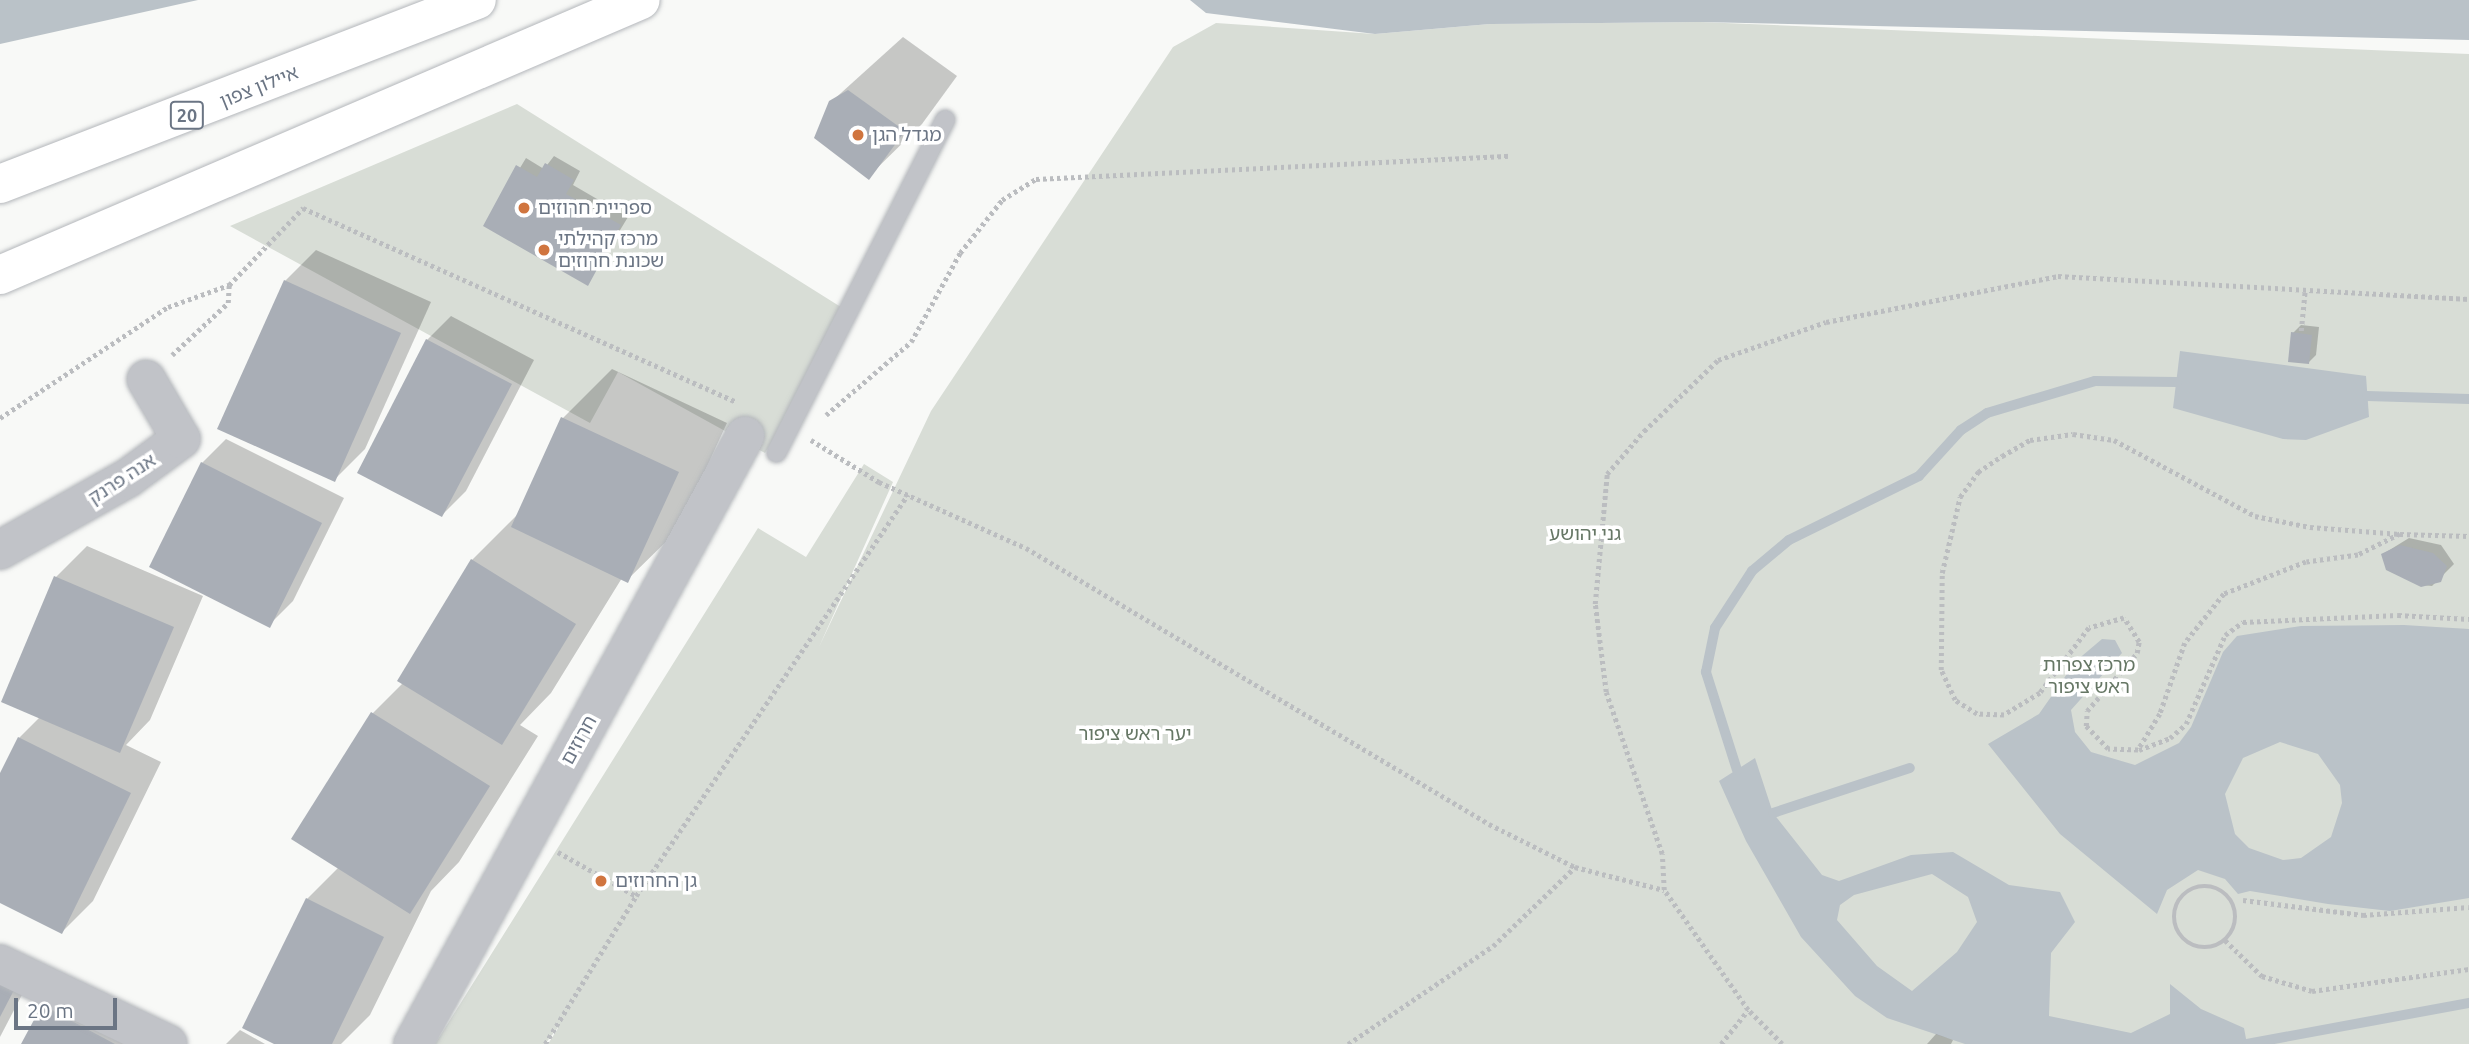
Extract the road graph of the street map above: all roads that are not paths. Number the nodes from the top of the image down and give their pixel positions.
1 (477, 0) edge
2 (641, 0) edge
3 (945, 119) dead end
4 (0, 184) edge
5 (0, 275) edge
6 (146, 379) road end
7 (760, 444) joint
8 (0, 550) edge
9 (0, 964) edge
10 (168, 1044) edge
11 (413, 1044) edge

1 - 4 highway, איילון צפון / 20
2 - 5 highway
3 - 7 lane
6 - 8 street, אנה פרנק
7 - 11 street, חרוזים
9 - 10 street

